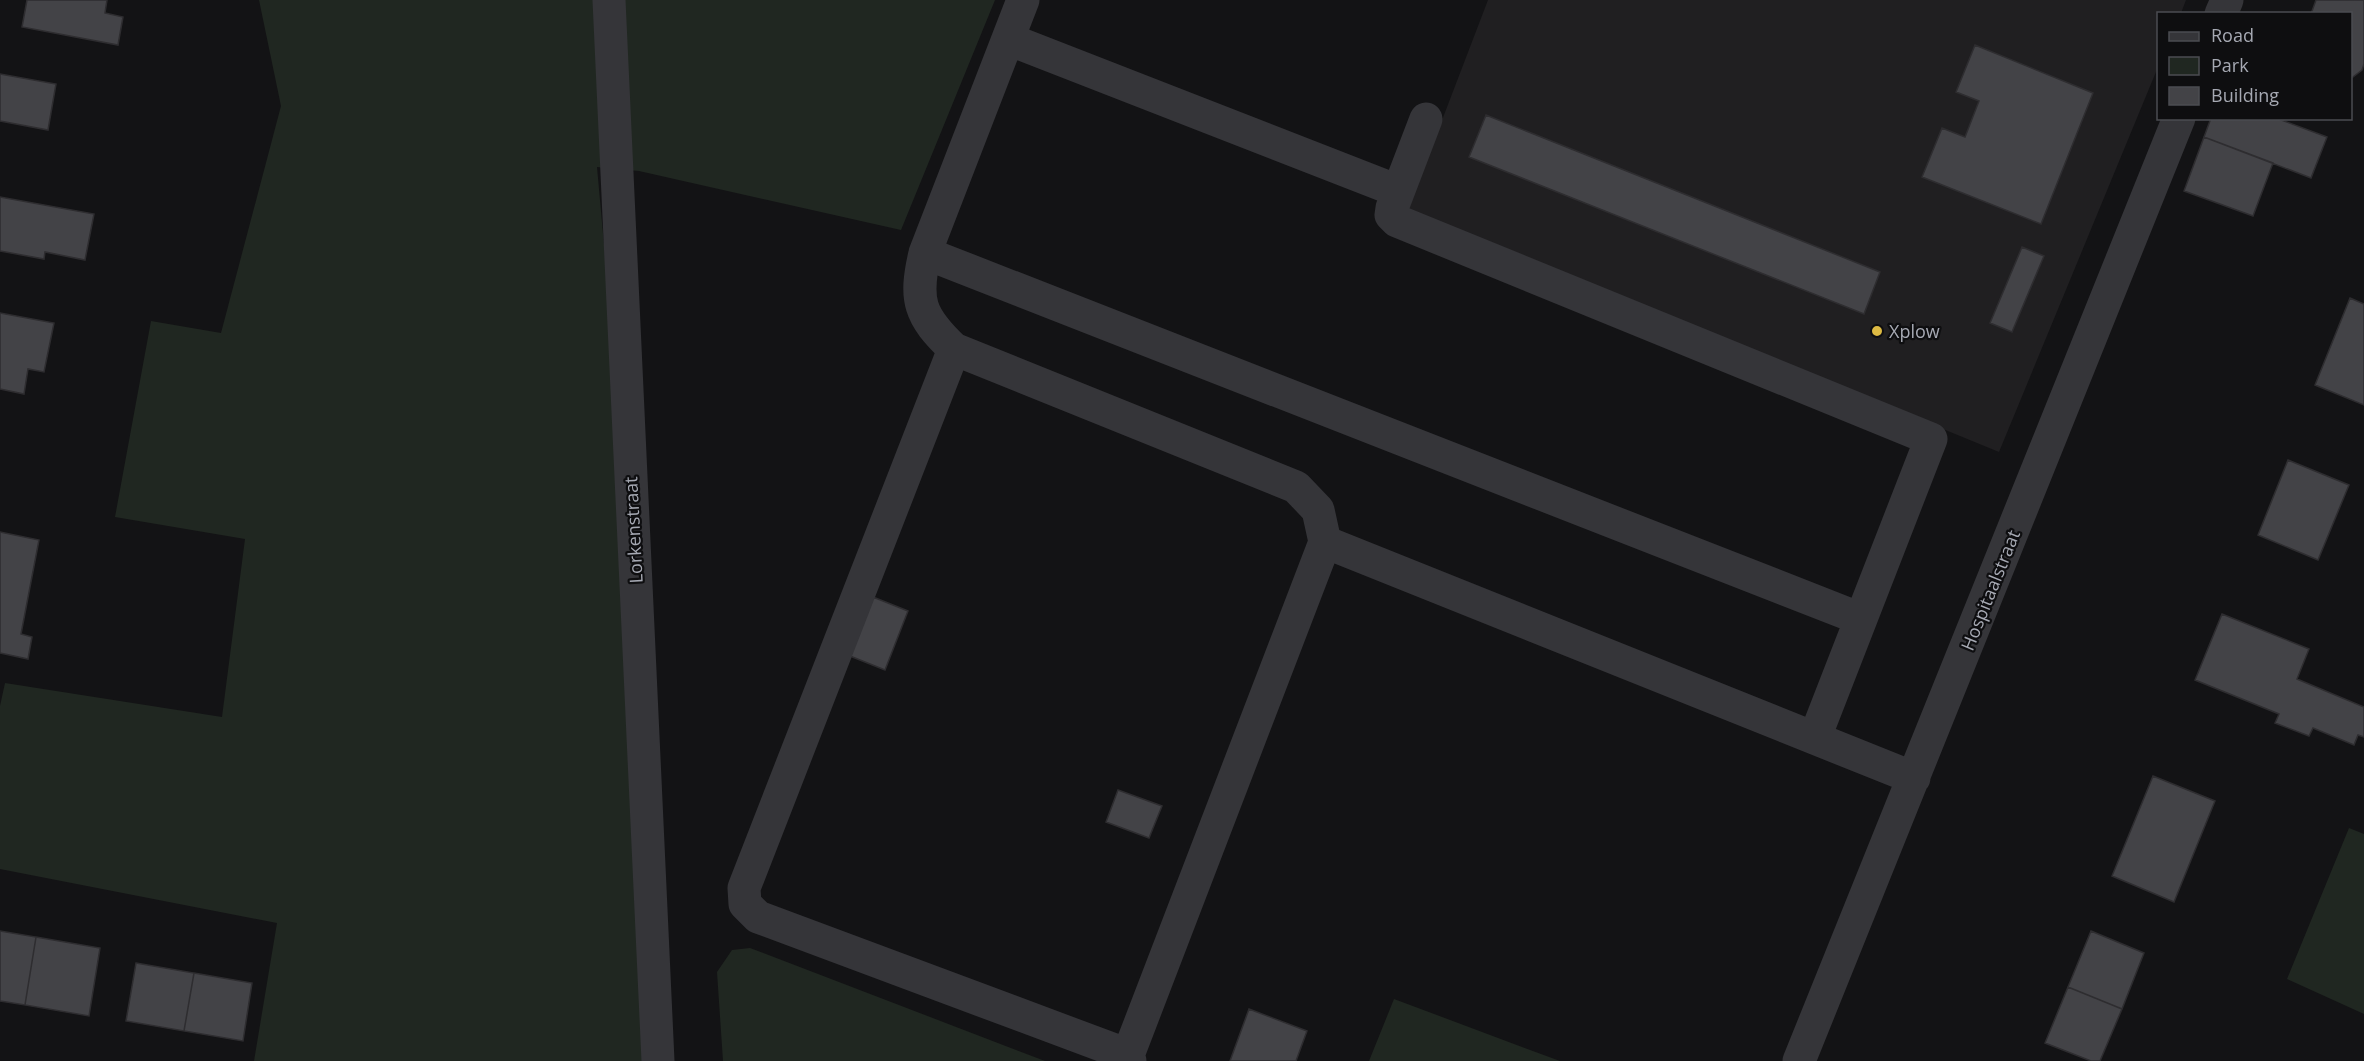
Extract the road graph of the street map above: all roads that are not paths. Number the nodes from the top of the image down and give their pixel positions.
1 (609, 0) edge
2 (1023, 0) edge
3 (1008, 39) junction
4 (1426, 119) dead end
5 (2178, 120) edge
6 (1398, 191) junction
7 (925, 253) junction
8 (954, 349) junction
9 (1325, 542) junction
10 (1861, 619) junction
11 (1815, 737) junction
12 (1914, 778) junction
13 (1129, 1058) edge
14 (658, 1061) edge
15 (1799, 1061) edge

1 - 14 street, Lorkenstraat
2 - 3 street
3 - 6 street
3 - 7 street
4 - 6 street
5 - 12 street, Hospitaalstraat
6 - 10 street
7 - 8 street
7 - 10 street
8 - 9 street
8 - 13 street
9 - 11 street
9 - 13 street
10 - 11 street
11 - 12 street
12 - 15 street, Hospitaalstraat

